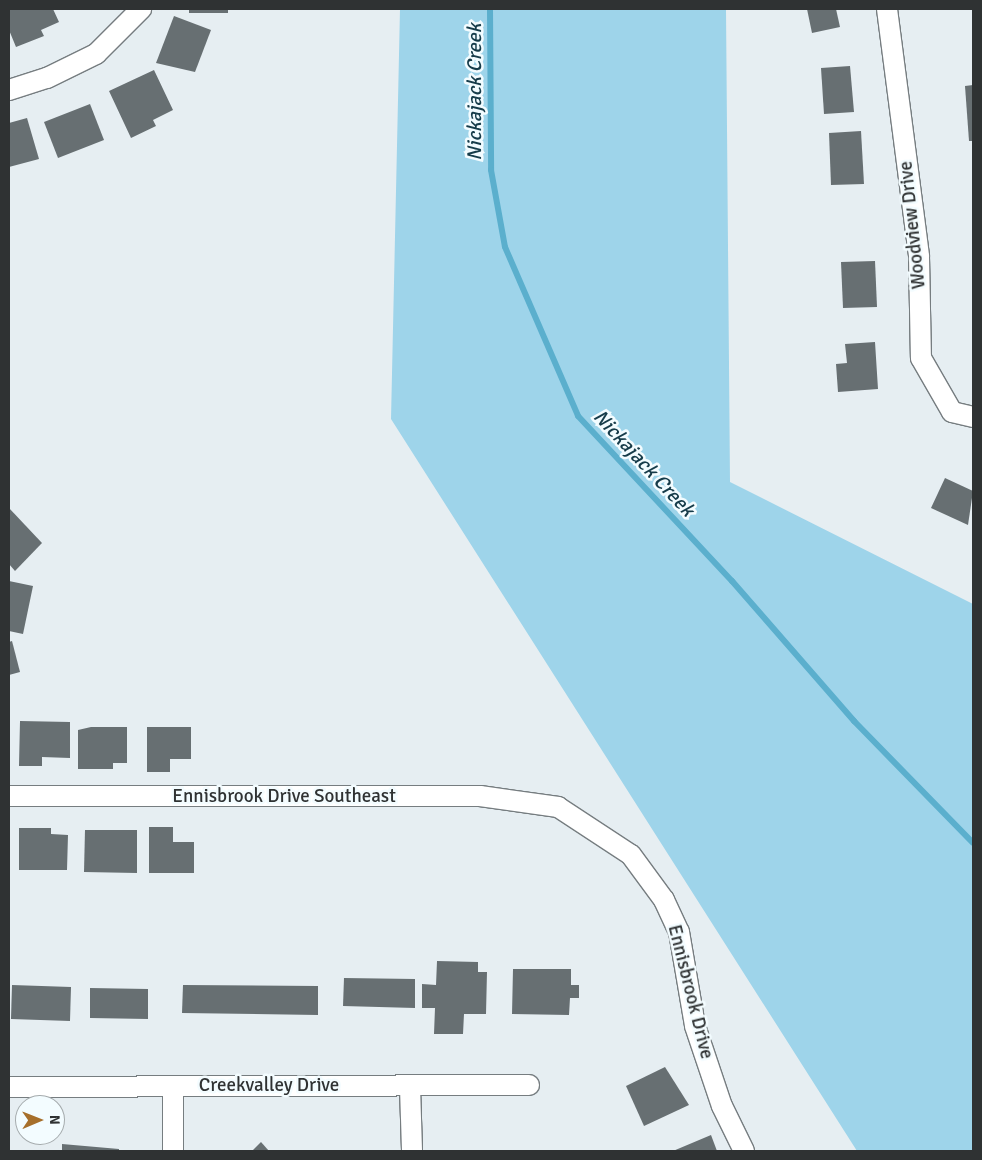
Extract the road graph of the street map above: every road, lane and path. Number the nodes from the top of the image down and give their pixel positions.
1 (141, 9) edge
2 (887, 9) edge
3 (9, 90) edge
4 (973, 417) edge
5 (9, 796) edge
6 (558, 807) joint
7 (529, 1085) dead end
8 (9, 1086) edge
9 (173, 1086) junction
10 (410, 1087) junction
11 (173, 1151) edge
12 (412, 1151) edge
13 (744, 1151) edge

1 - 3 street
2 - 4 street, Woodview Drive
5 - 6 street, Ennisbrook Drive Southeast
6 - 13 street, Ennisbrook Drive
7 - 10 street, Creekvalley Drive
8 - 9 street, Creekvalley Drive
9 - 10 street, Creekvalley Drive
9 - 11 street
10 - 12 street

